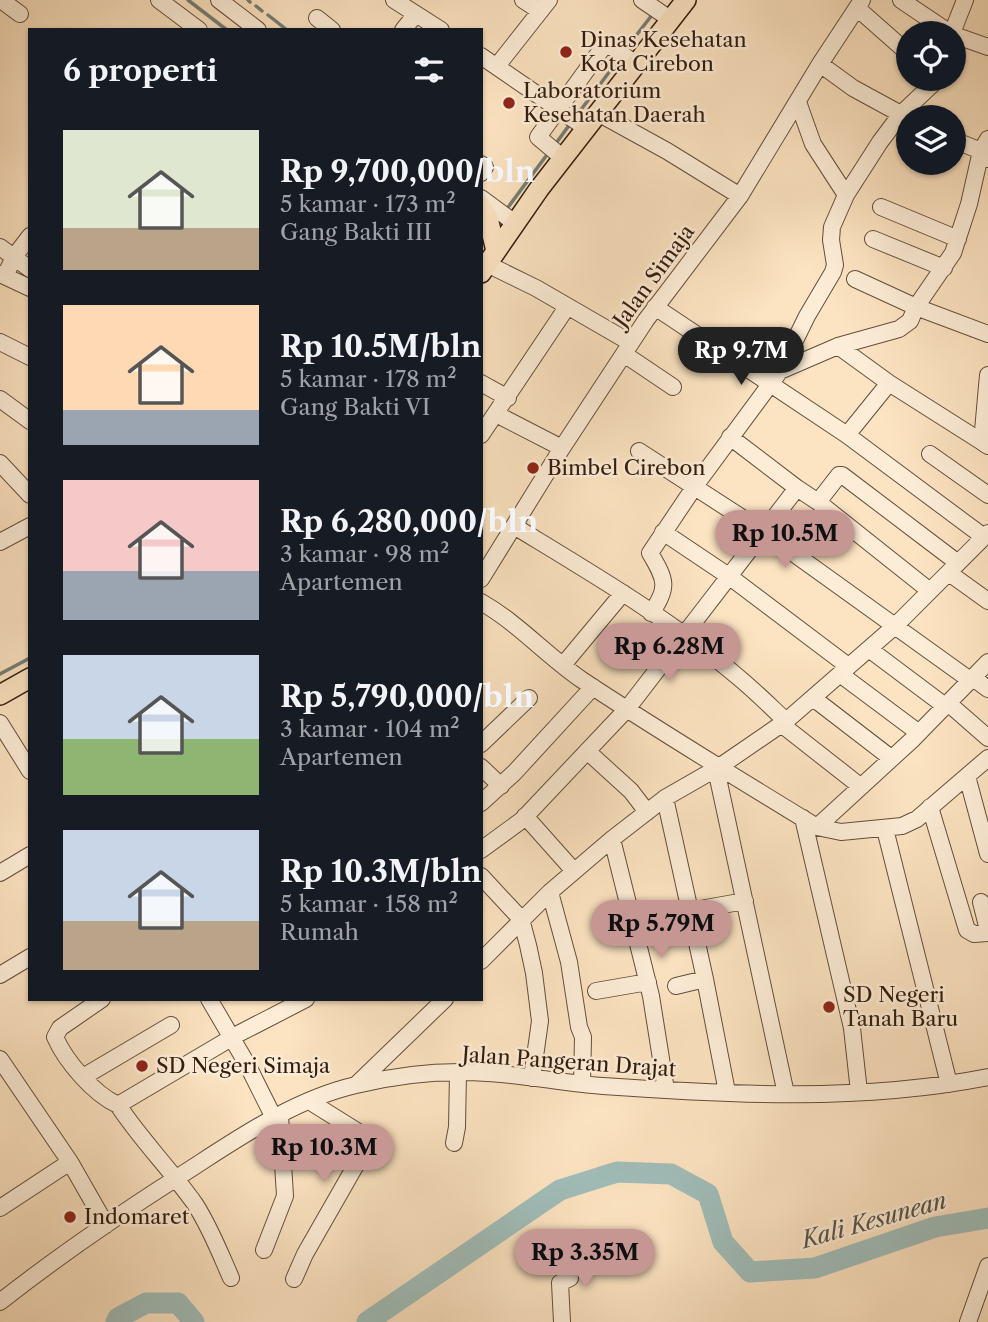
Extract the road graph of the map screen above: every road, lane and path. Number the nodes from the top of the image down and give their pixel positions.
1 (1, 0) edge
2 (159, 0) edge
3 (219, 0) edge
4 (394, 0) edge
5 (523, 0) edge
6 (685, 0) edge
7 (901, 0) edge
8 (965, 0) edge
9 (860, 4) edge
10 (544, 6) edge
11 (657, 10) edge
12 (20, 14) dead end
13 (416, 14) junction
14 (317, 18) dead end
15 (932, 21) edge
16 (957, 21) edge
17 (247, 27) edge
18 (196, 28) edge
19 (330, 28) edge
20 (405, 28) edge
21 (437, 28) edge
22 (966, 39) edge
23 (896, 41) edge
24 (988, 47) edge
25 (483, 57) edge
26 (627, 58) junction
27 (820, 64) junction
28 (498, 66) junction
29 (927, 91) edge
30 (798, 102) junction
31 (915, 105) edge
32 (560, 110) junction
33 (896, 111) edge
34 (587, 121) junction
35 (896, 125) edge
36 (966, 144) edge
37 (986, 150) edge
38 (555, 152) junction
39 (846, 195) junction
40 (740, 196) junction
41 (483, 204) edge
42 (881, 207) dead end
43 (494, 234) edge
44 (28, 239) edge
45 (873, 239) dead end
46 (958, 239) junction
47 (0, 247) edge
48 (14, 257) junction
49 (28, 268) edge
50 (944, 268) junction
51 (3, 275) edge
52 (855, 279) dead end
53 (28, 287) edge
54 (567, 307) junction
55 (655, 307) junction
56 (916, 307) junction
57 (988, 334) edge
58 (0, 341) edge
59 (838, 346) junction
60 (627, 348) junction
61 (28, 356) edge
62 (988, 375) edge
63 (775, 378) junction
64 (889, 383) junction
65 (483, 384) edge
66 (673, 387) dead end
67 (0, 398) edge
68 (508, 398) junction
69 (496, 415) junction
70 (28, 419) edge
71 (483, 432) edge
72 (847, 435) junction
73 (730, 437) junction
74 (985, 444) edge
75 (562, 449) junction
76 (639, 452) dead end
77 (930, 454) dead end
78 (0, 463) edge
79 (695, 486) junction
80 (797, 488) junction
81 (28, 493) edge
82 (988, 495) edge
83 (818, 502) junction
84 (514, 526) junction
85 (28, 527) edge
86 (663, 532) junction
87 (764, 532) junction
88 (0, 542) edge
89 (984, 542) edge
90 (488, 552) edge
91 (953, 568) junction
92 (483, 571) edge
93 (730, 577) junction
94 (930, 591) junction
95 (622, 593) junction
96 (988, 601) edge
97 (483, 603) edge
98 (651, 613) junction
99 (895, 626) junction
100 (684, 635) junction
101 (869, 649) junction
102 (988, 662) edge
103 (563, 665) junction
104 (844, 670) junction
105 (28, 679) edge
106 (972, 679) junction
107 (593, 687) junction
108 (988, 690) edge
109 (0, 695) edge
110 (529, 698) dead end
111 (813, 698) junction
112 (947, 705) junction
113 (626, 709) junction
114 (784, 722) junction
115 (0, 723) edge
116 (919, 733) junction
117 (988, 738) edge
118 (483, 742) edge
119 (587, 751) junction
120 (891, 758) junction
121 (988, 758) edge
122 (28, 768) edge
123 (717, 768) junction
124 (483, 769) edge
125 (967, 776) junction
126 (501, 786) junction
127 (860, 786) junction
128 (665, 798) junction
129 (483, 801) edge
130 (930, 807) junction
131 (647, 812) junction
132 (525, 816) junction
133 (810, 823) junction
134 (885, 829) junction
135 (612, 839) junction
136 (483, 848) edge
137 (988, 854) edge
138 (28, 856) edge
139 (574, 871) junction
140 (0, 873) edge
141 (483, 878) edge
142 (550, 892) junction
143 (745, 901) junction
144 (981, 902) dead end
145 (689, 911) junction
146 (521, 919) junction
147 (988, 934) edge
148 (28, 958) edge
149 (483, 959) edge
150 (0, 975) edge
151 (705, 979) junction
152 (648, 982) junction
153 (676, 986) dead end
154 (596, 991) dead end
155 (99, 1001) edge
156 (209, 1001) edge
157 (300, 1001) edge
158 (443, 1001) edge
159 (171, 1025) dead end
160 (232, 1038) junction
161 (0, 1059) edge
162 (458, 1073) junction
163 (83, 1077) junction
164 (988, 1077) edge
165 (532, 1078) junction
166 (582, 1084) junction
167 (949, 1084) junction
168 (356, 1085) junction
169 (666, 1090) junction
170 (859, 1091) junction
171 (727, 1093) junction
172 (786, 1094) junction
173 (309, 1101) junction
174 (118, 1105) junction
175 (277, 1117) junction
176 (454, 1143) dead end
177 (69, 1162) junction
178 (175, 1179) junction
179 (0, 1208) edge
180 (106, 1225) junction
181 (264, 1250) dead end
182 (570, 1252) dead end
183 (988, 1266) edge
184 (231, 1278) dead end
185 (294, 1279) dead end
186 (0, 1302) edge
187 (562, 1322) edge
188 (968, 1322) edge

1 - 12 street
2 - 18 street
3 - 17 street
4 - 13 street
5 - 10 street
6 - 11 main road
7 - 15 street
8 - 16 street
9 - 23 street
9 - 27 street, Jalan Simaja
10 - 28 street
11 - 26 main road
13 - 20 street
13 - 21 street
14 - 19 street
22 - 24 street
25 - 28 street
26 - 32 street
26 - 34 main road
27 - 30 street, Jalan Simaja
27 - 33 street
28 - 32 street
29 - 31 street
30 - 39 street
30 - 40 street, Jalan Simaja
32 - 34 street
32 - 38 street
34 - 38 main road
34 - 40 street
35 - 39 street
36 - 37 street
37 - 46 street
38 - 43 main road
39 - 63 street
40 - 55 street, Jalan Simaja
41 - 43 street
42 - 46 street
43 - 54 street
44 - 48 street
45 - 50 street
46 - 50 street
47 - 48 street
48 - 49 street
48 - 51 street
50 - 56 street
51 - 53 street
52 - 56 street
54 - 60 street
54 - 68 street
55 - 60 street, Jalan Simaja
55 - 63 street
56 - 57 street
56 - 59 street
58 - 61 street
59 - 63 street
59 - 64 street
60 - 66 street
60 - 75 street, Jalan Simaja
62 - 74 street
63 - 72 street
63 - 73 street
64 - 72 street
64 - 74 street
65 - 68 street
67 - 70 street
68 - 69 street
69 - 71 street
69 - 75 street
72 - 89 street
73 - 79 street
73 - 80 street
75 - 84 street, Jalan Simaja
76 - 79 street
77 - 82 street
78 - 81 street
79 - 86 street
79 - 87 street
80 - 83 street
80 - 87 street
83 - 91 street
83 - 94 street
84 - 90 street, Jalan Simaja
84 - 95 street
85 - 88 street
86 - 93 street
86 - 98 street
87 - 93 street
87 - 99 street
89 - 91 street
90 - 92 street, Jalan Simaja
91 - 94 street
91 - 96 street
93 - 100 street
93 - 104 street
94 - 99 street
95 - 98 street
95 - 103 street
97 - 103 street
98 - 100 street
99 - 101 street
99 - 106 street
100 - 113 street
100 - 114 street
101 - 104 street
101 - 112 street
102 - 106 street
103 - 107 street
104 - 111 street
104 - 116 street
105 - 109 main road
106 - 108 street
106 - 112 street
107 - 113 street
107 - 126 street
110 - 118 street
111 - 114 street
111 - 120 street
112 - 116 street
112 - 117 street
113 - 119 street
113 - 123 street
114 - 123 street
114 - 127 street
115 - 122 street
116 - 120 street
119 - 131 street
119 - 132 street
120 - 127 street
121 - 125 street
123 - 128 street
123 - 133 street
123 - 143 street
124 - 126 street
125 - 130 street
125 - 137 street
126 - 129 street
127 - 133 street
128 - 131 street
128 - 145 street
130 - 134 street
130 - 147 street
131 - 135 street
132 - 136 street
132 - 139 street
133 - 134 street
133 - 170 street
134 - 167 street
135 - 139 street
135 - 152 street
138 - 140 street
139 - 142 street
141 - 146 street
142 - 146 street
142 - 166 street
143 - 145 street
143 - 172 street
144 - 147 street
145 - 151 street
146 - 149 street
146 - 165 street
148 - 150 street
151 - 153 street
151 - 171 street
152 - 154 street
152 - 169 street
155 - 163 street
156 - 160 street
157 - 160 street
158 - 168 street
159 - 163 street
160 - 174 street
160 - 175 street
161 - 177 street
162 - 165 street, Jalan Pangeran Drajat
162 - 168 street, Jalan Pangeran Drajat
162 - 176 street
163 - 174 street
164 - 167 street, Jalan Pangeran Drajat
165 - 166 street, Jalan Pangeran Drajat
166 - 169 street, Jalan Pangeran Drajat
167 - 170 street, Jalan Pangeran Drajat
168 - 173 street, Jalan Pangeran Drajat
169 - 171 street, Jalan Pangeran Drajat
170 - 172 street, Jalan Pangeran Drajat
171 - 172 street, Jalan Pangeran Drajat
173 - 175 street, Jalan Pangeran Drajat
173 - 185 street
174 - 178 street
175 - 178 street, Jalan Pangeran Drajat
175 - 181 street
177 - 179 street
177 - 180 street
178 - 180 street, Jalan Pangeran Drajat
178 - 184 street
180 - 186 street, Jalan Pangeran Drajat
182 - 187 street
183 - 188 street

